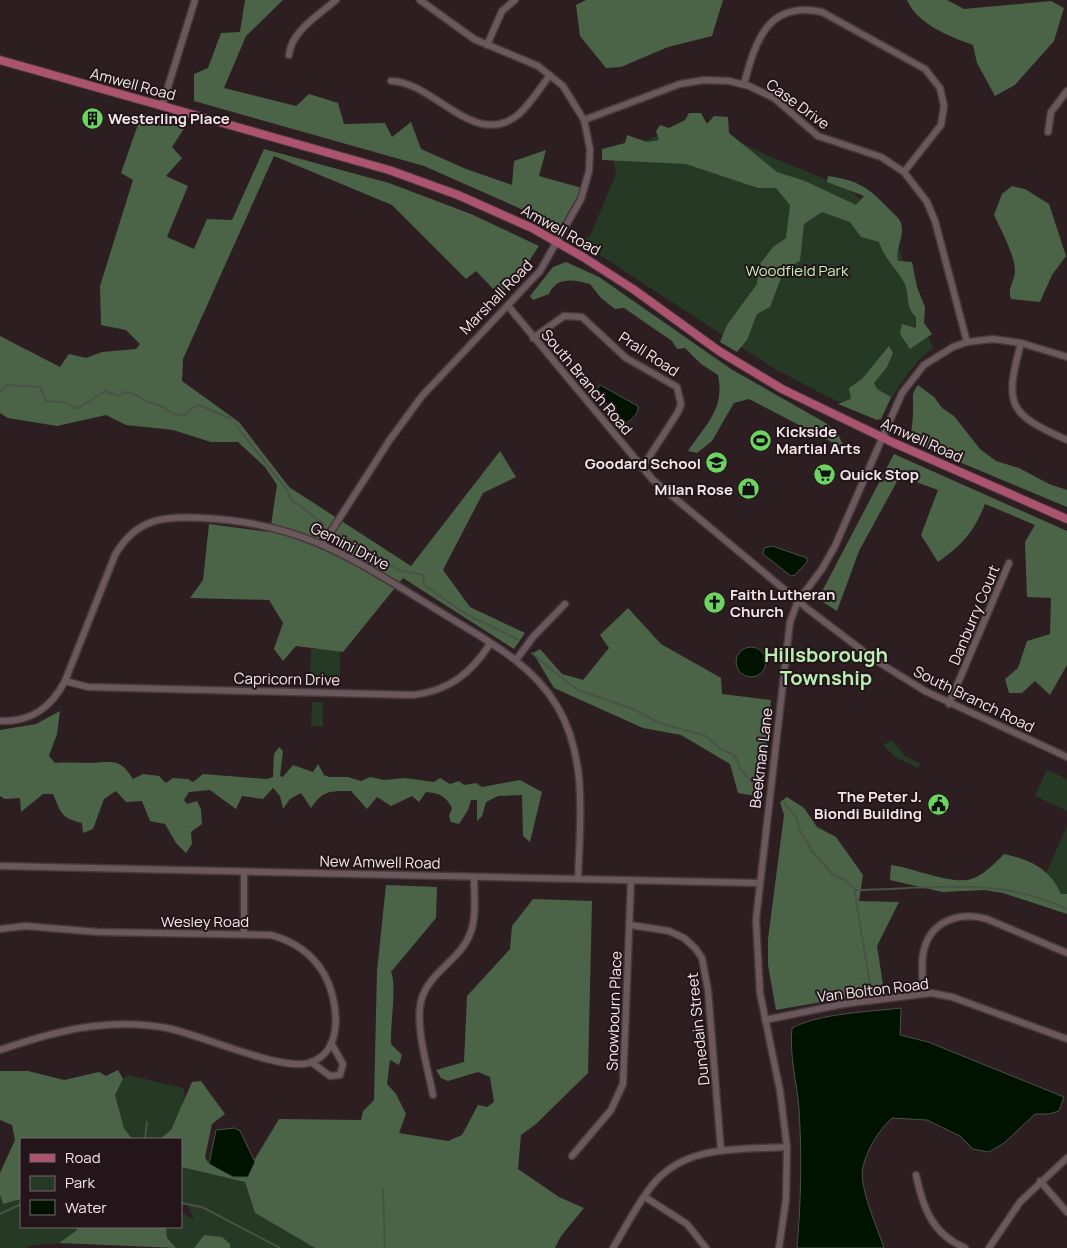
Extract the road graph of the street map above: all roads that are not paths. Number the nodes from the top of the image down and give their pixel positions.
1 (195, 0) edge
2 (336, 0) edge
3 (420, 0) edge
4 (515, 0) edge
5 (487, 44) junction
6 (289, 55) dead end
7 (0, 60) edge
8 (550, 75) junction
9 (391, 81) dead end
10 (744, 84) junction
11 (1067, 91) edge
12 (162, 106) junction
13 (584, 120) junction
14 (1048, 132) dead end
15 (904, 172) junction
16 (558, 242) junction
17 (508, 306) junction
18 (533, 338) junction
19 (966, 342) junction
20 (1021, 343) junction
21 (1067, 358) edge
22 (882, 437) junction
23 (1067, 440) edge
24 (642, 468) junction
25 (1067, 519) edge
26 (323, 544) junction
27 (1010, 563) dead end
28 (798, 601) junction
29 (565, 604) dead end
30 (490, 644) junction
31 (516, 660) junction
32 (65, 681) junction
33 (949, 704) junction
34 (0, 722) edge
35 (1067, 757) edge
36 (0, 866) edge
37 (244, 872) junction
38 (474, 877) junction
39 (578, 879) junction
40 (630, 880) junction
41 (759, 883) junction
42 (630, 925) junction
43 (0, 929) edge
44 (244, 933) junction
45 (1067, 953) edge
46 (924, 994) junction
47 (764, 1020) junction
48 (1067, 1039) edge
49 (331, 1043) junction
50 (0, 1050) edge
51 (311, 1062) junction
52 (433, 1095) dead end
53 (787, 1147) junction
54 (721, 1151) junction
55 (572, 1156) dead end
56 (1067, 1158) edge
57 (916, 1175) dead end
58 (1040, 1181) junction
59 (645, 1197) junction
60 (1067, 1212) edge
61 (613, 1248) edge
62 (706, 1248) edge
63 (779, 1248) edge
64 (965, 1248) edge
65 (989, 1248) edge

1 - 12 street
2 - 6 street
3 - 5 street, Marshall Road
4 - 5 street
5 - 8 street, Marshall Road
7 - 12 main road, Amwell Road
8 - 9 street
8 - 13 street, Marshall Road
10 - 13 street, Case Drive
10 - 15 street, Case Drive
10 - 15 street
11 - 14 street
12 - 16 main road, Amwell Road
13 - 16 street, Marshall Road
15 - 19 street, Case Drive
16 - 17 street, Marshall Road
16 - 22 main road, Amwell Road
17 - 18 street, South Branch Road
17 - 26 street, Marshall Road
18 - 24 street, South Branch Road
18 - 24 street, Prall Road
19 - 20 street, Beekman Lane
19 - 22 street, Beekman Lane
20 - 21 street, Beekman Lane
20 - 23 street
22 - 25 main road, Amwell Road
22 - 28 street, Beekman Lane
24 - 28 street, South Branch Road
26 - 30 street, Gemini Drive
26 - 32 street, Gemini Drive
27 - 33 street, Danburry Court
28 - 33 street, South Branch Road
28 - 41 street, Beekman Lane
29 - 31 street
30 - 31 street, Gemini Drive
30 - 32 street, Capricorn Drive
31 - 39 street, Gemini Drive
32 - 34 street, Gemini Drive
33 - 35 street, South Branch Road
36 - 37 street, New Amwell Road
37 - 38 street, New Amwell Road
37 - 44 street
38 - 39 street, New Amwell Road
38 - 52 street
39 - 40 street, New Amwell Road
40 - 41 street, New Amwell Road
40 - 42 street, Snowbourn Place
41 - 47 street, Beekman Lane
42 - 54 street, Dunedain Street
42 - 55 street, Snowbourn Place
43 - 44 street, Wesley Road
44 - 49 street, Wesley Road
45 - 46 street
46 - 47 street, Van Bolton Road
46 - 48 street, Van Bolton Road
47 - 53 street, Beekman Lane
49 - 51 street
49 - 51 street
50 - 51 street
53 - 54 street
53 - 63 street, Beekman Lane
54 - 59 street
56 - 58 street
57 - 64 street
58 - 60 street
58 - 65 street
59 - 61 street
59 - 62 street

